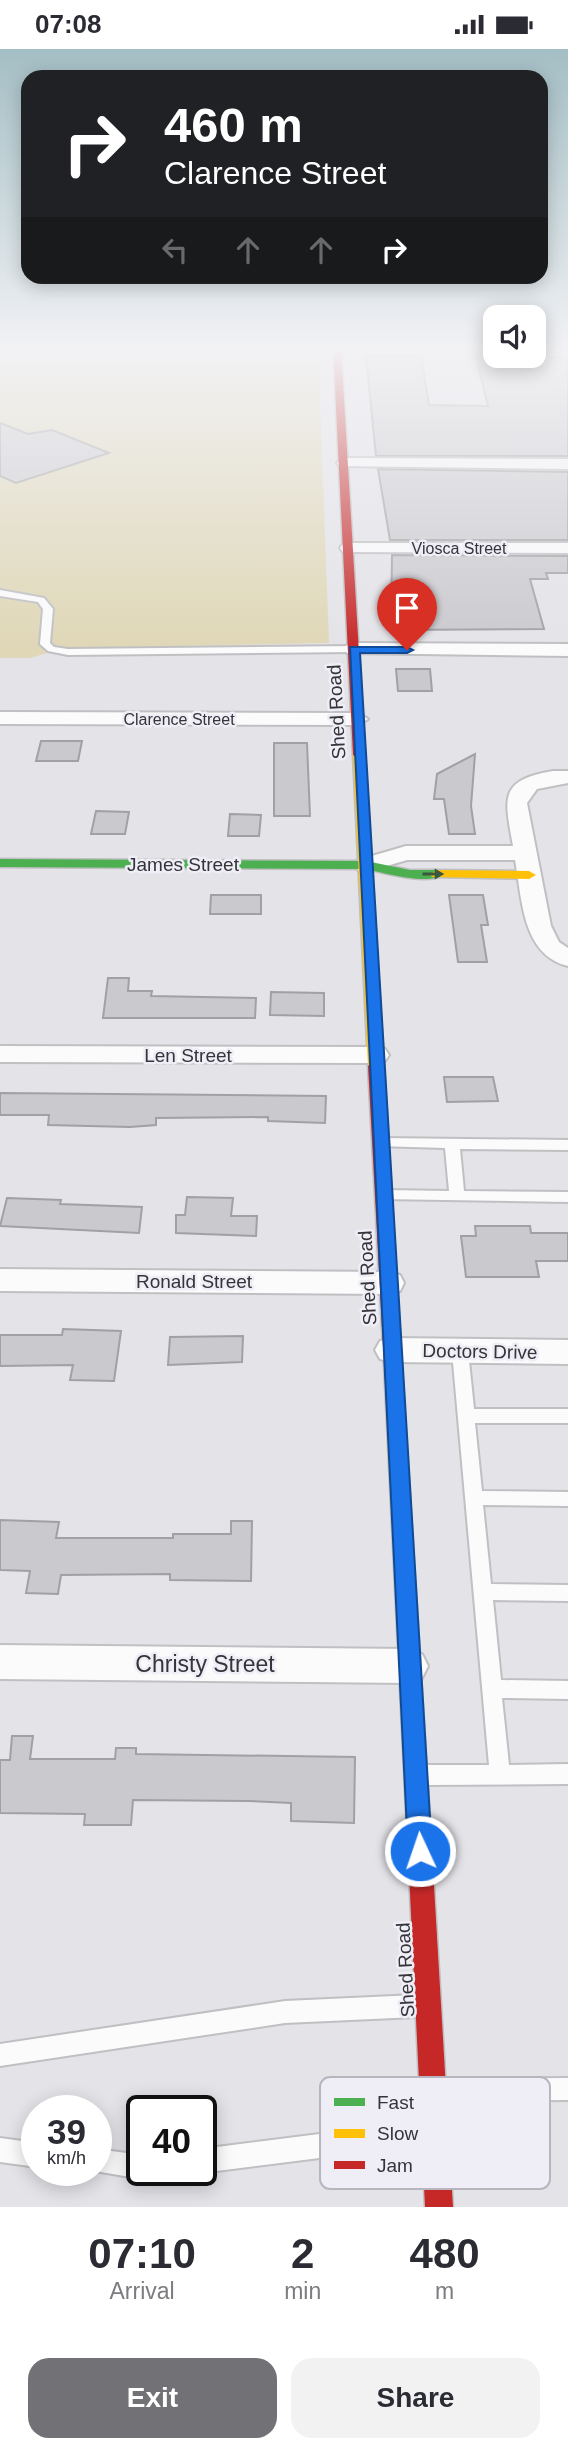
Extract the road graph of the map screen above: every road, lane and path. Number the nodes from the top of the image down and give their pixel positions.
1 (344, 448) edge
2 (345, 463) junction
3 (568, 464) edge
4 (349, 548) junction
5 (568, 548) edge
6 (0, 593) edge
7 (354, 649) junction
8 (568, 650) edge
9 (0, 718) edge
10 (358, 719) junction
11 (568, 777) edge
12 (0, 863) edge
13 (527, 863) junction
14 (366, 865) junction
15 (568, 958) edge
16 (0, 1053) edge
17 (376, 1055) junction
18 (381, 1143) junction
19 (452, 1143) junction
20 (568, 1145) edge
21 (384, 1195) junction
22 (457, 1195) junction
23 (568, 1196) edge
24 (0, 1280) edge
25 (389, 1283) junction
26 (391, 1350) junction
27 (460, 1350) junction
28 (568, 1352) edge
29 (466, 1416) junction
30 (568, 1416) edge
31 (473, 1498) junction
32 (568, 1499) edge
33 (482, 1593) junction
34 (568, 1593) edge
35 (0, 1663) edge
36 (409, 1666) junction
37 (491, 1689) junction
38 (568, 1690) edge
39 (568, 1774) edge
40 (416, 1775) junction
41 (500, 1775) junction
42 (428, 2005) junction
43 (0, 2055) edge
44 (432, 2077) edge
45 (550, 2089) edge
46 (568, 2089) edge
47 (320, 2146) edge
48 (0, 2150) edge
49 (21, 2153) edge
50 (217, 2159) edge
51 (438, 2189) edge
52 (439, 2207) edge

1 - 2 street, Shed Road
2 - 3 street
2 - 4 street, Shed Road
4 - 5 street, Viosca Street
4 - 7 street, Shed Road
6 - 7 lane
7 - 8 street
7 - 10 street, Shed Road
9 - 10 street, Clarence Street
10 - 14 street, Shed Road
11 - 13 street
12 - 14 street, James Street
13 - 14 street, James Street
13 - 15 street
14 - 17 street, Shed Road
16 - 17 street, Len Street
17 - 18 street, Shed Road
18 - 19 lane
18 - 21 street, Shed Road
19 - 20 lane
19 - 22 lane
21 - 22 lane
21 - 25 street, Shed Road
22 - 23 lane
24 - 25 street, Ronald Street
25 - 26 street, Shed Road
26 - 27 street, Doctors Drive
26 - 36 street, Shed Road
27 - 28 street, Doctors Drive
27 - 29 lane
29 - 30 lane
29 - 31 lane
31 - 32 lane
31 - 33 lane
33 - 34 lane
33 - 37 lane
35 - 36 street, Christy Street
36 - 40 street, Shed Road
37 - 38 lane
37 - 41 lane
39 - 41 lane
40 - 41 lane
40 - 42 street, Shed Road
42 - 43 lane
42 - 44 street, Shed Road
45 - 46 lane
47 - 50 lane
48 - 49 lane
51 - 52 street, Shed Road

